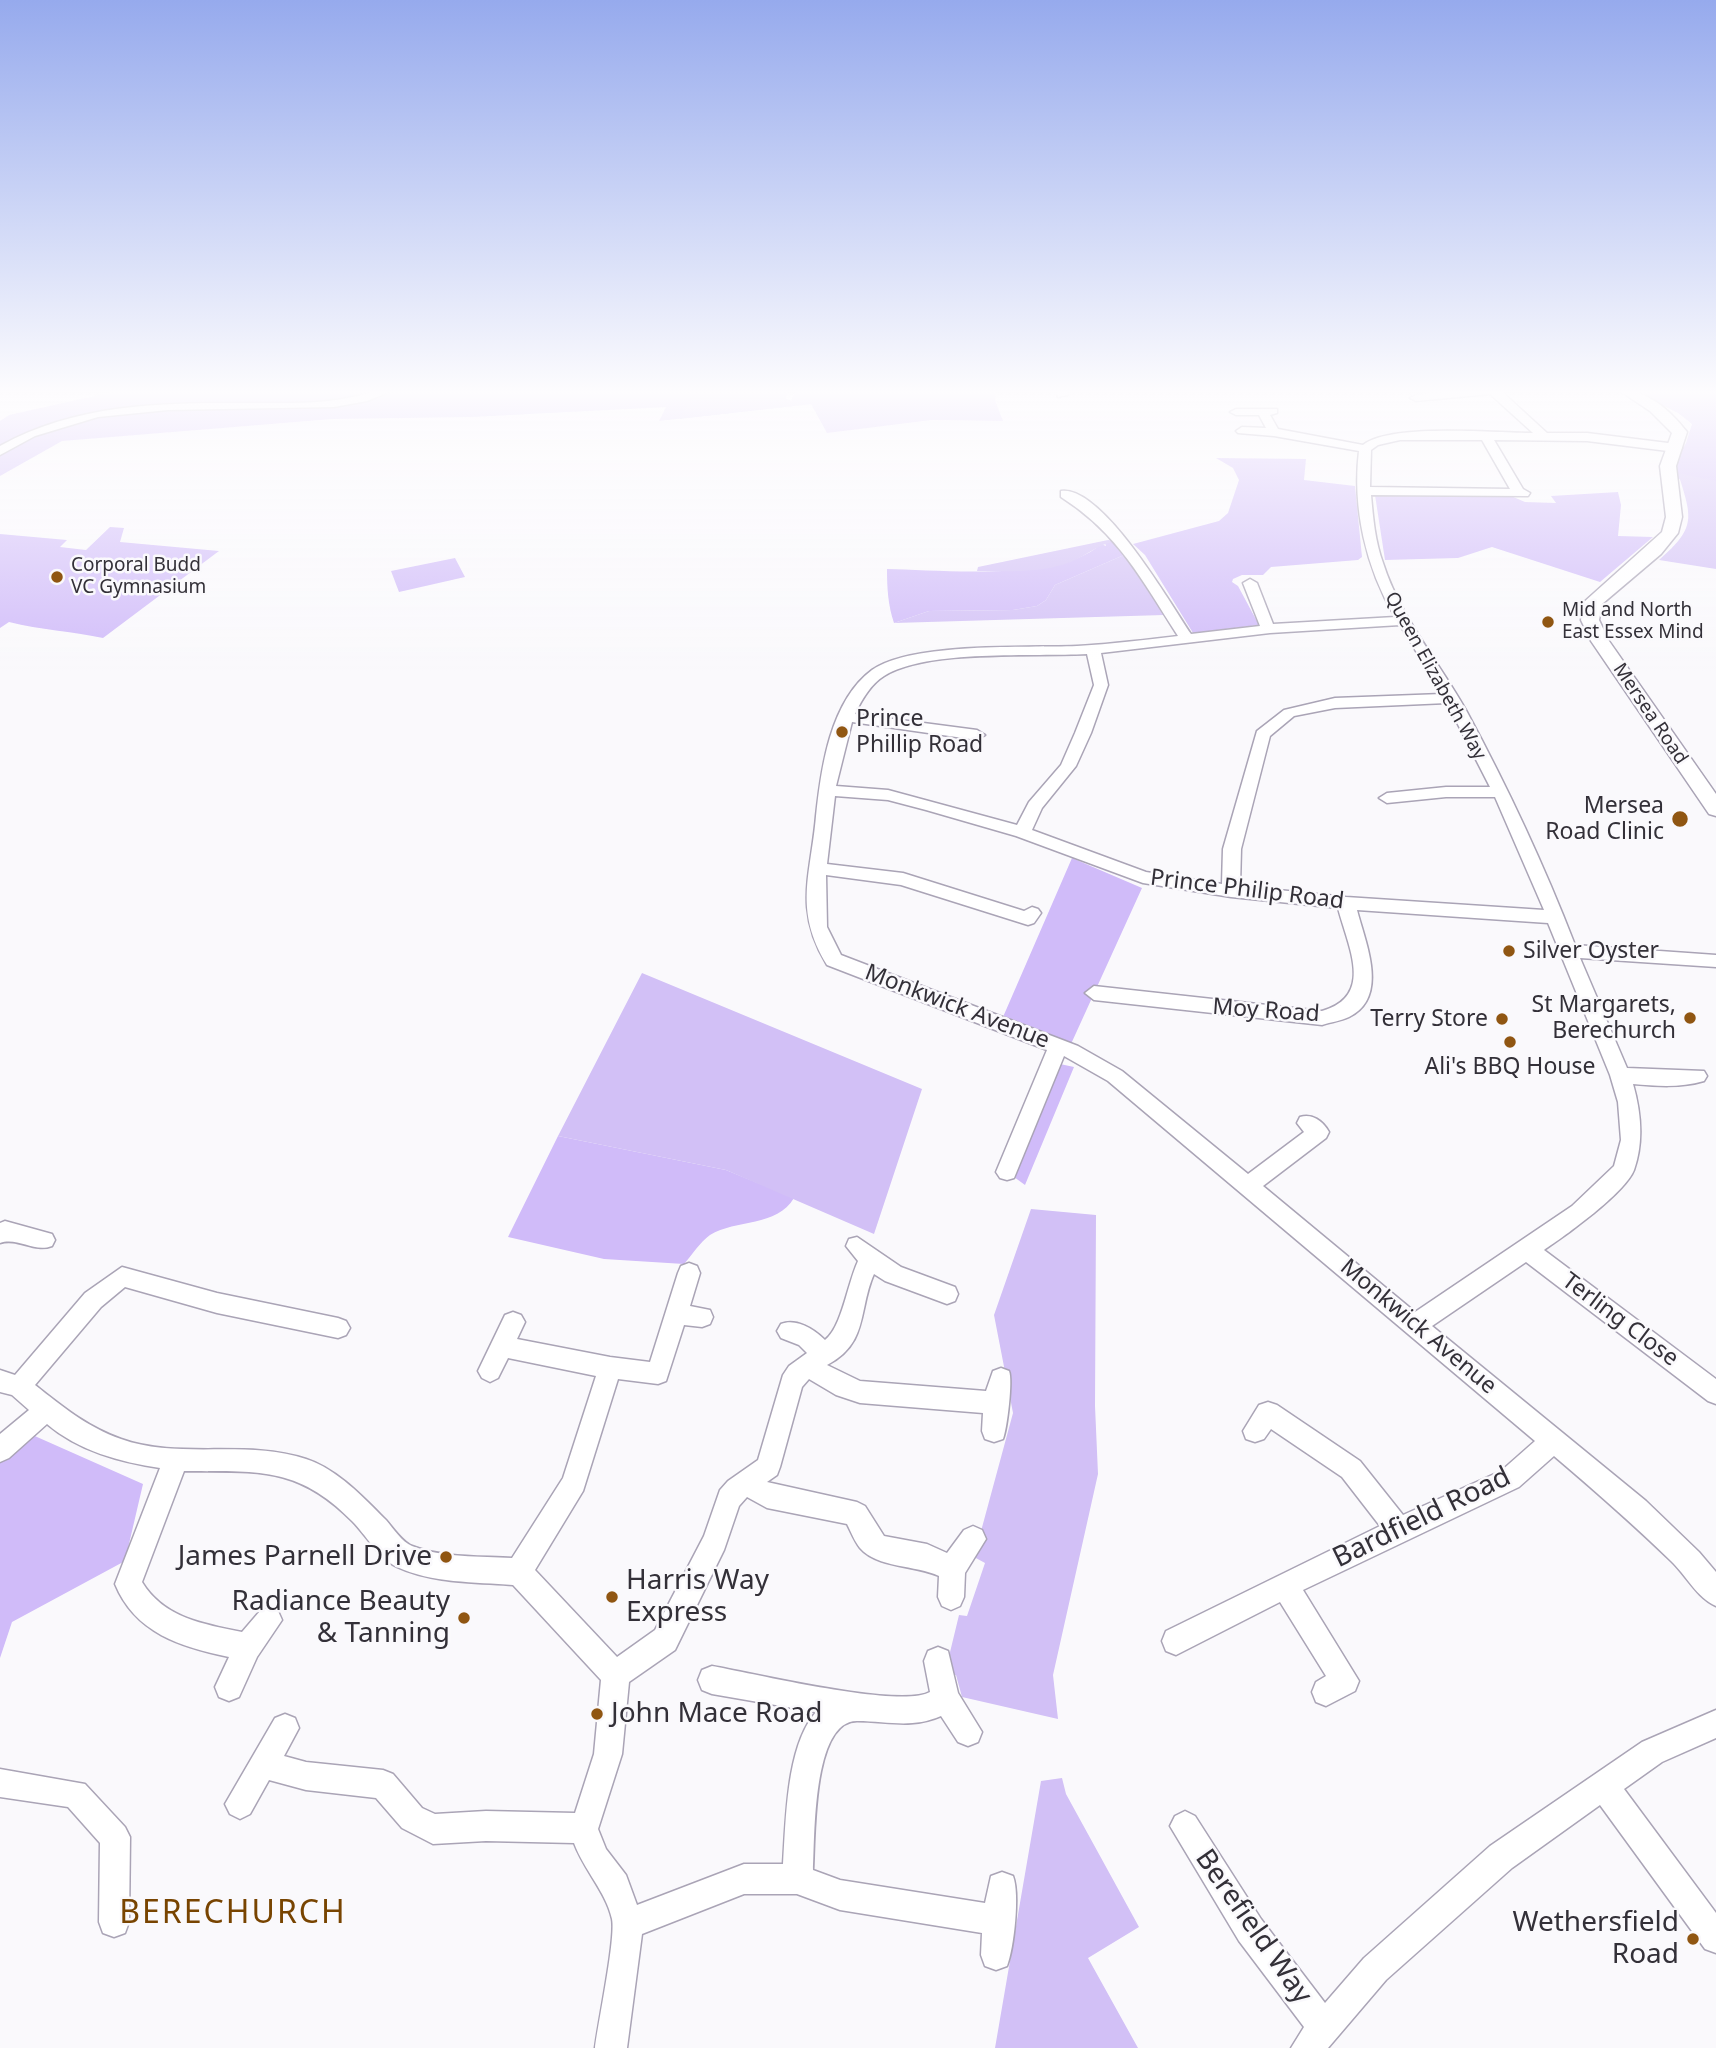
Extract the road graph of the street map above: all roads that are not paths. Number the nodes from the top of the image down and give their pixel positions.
1 (1366, 485) edge
2 (1516, 485) edge
3 (1670, 485) edge
4 (1366, 491) junction
5 (1065, 494) dead end
6 (1250, 583) dead end
7 (1401, 621) junction
8 (1268, 629) junction
9 (1187, 639) junction
10 (1093, 649) junction
11 (1449, 698) junction
12 (847, 717) junction
13 (977, 735) dead end
14 (827, 790) junction
15 (1500, 792) junction
16 (1387, 798) dead end
17 (1716, 809) edge
18 (1022, 832) junction
19 (817, 868) junction
20 (1231, 891) junction
21 (1346, 903) junction
22 (1553, 918) junction
23 (1028, 919) dead end
24 (1576, 951) junction
25 (1716, 961) edge
26 (1106, 990) dead end
27 (1058, 1047) junction
28 (1620, 1075) junction
29 (1697, 1076) dead end
30 (1319, 1132) dead end
31 (1007, 1172) dead end
32 (1249, 1185) junction
33 (8, 1226) edge
34 (44, 1240) dead end
35 (1528, 1250) junction
36 (689, 1273) dead end
37 (947, 1294) dead end
38 (676, 1314) junction
39 (702, 1317) dead end
40 (513, 1322) dead end
41 (1416, 1325) junction
42 (338, 1328) dead end
43 (789, 1331) dead end
44 (502, 1346) junction
45 (816, 1361) junction
46 (610, 1368) junction
47 (490, 1371) dead end
48 (1001, 1379) dead end
49 (10, 1384) edge
50 (1715, 1390) edge
51 (995, 1403) junction
52 (46, 1410) junction
53 (994, 1431) dead end
54 (1255, 1431) dead end
55 (1552, 1442) junction
56 (0, 1450) edge
57 (176, 1459) junction
58 (747, 1483) junction
59 (1399, 1530) junction
60 (973, 1539) dead end
61 (952, 1569) junction
62 (519, 1572) junction
63 (1286, 1587) junction
64 (1716, 1593) edge
65 (951, 1597) dead end
66 (269, 1620) dead end
67 (1176, 1641) dead end
68 (247, 1647) junction
69 (938, 1661) dead end
70 (615, 1675) junction
71 (712, 1680) dead end
72 (229, 1687) dead end
73 (1326, 1692) dead end
74 (945, 1698) junction
75 (855, 1705) junction
76 (1716, 1724) edge
77 (285, 1728) dead end
78 (968, 1732) dead end
79 (262, 1764) junction
80 (0, 1783) edge
81 (1602, 1784) junction
82 (240, 1804) dead end
83 (1185, 1826) dead end
84 (583, 1828) junction
85 (797, 1879) junction
86 (1002, 1887) dead end
87 (998, 1920) junction
88 (114, 1922) dead end
89 (628, 1922) junction
90 (1716, 1938) edge
91 (996, 1955) dead end
92 (1316, 2038) edge
93 (611, 2048) edge

1 - 4 street, Queen Elizabeth Way
2 - 4 street
3 - 17 main road, Mersea Road
4 - 7 street, Queen Elizabeth Way
5 - 9 street
6 - 8 street
7 - 8 street, Monkwick Avenue
7 - 11 street, Queen Elizabeth Way
8 - 9 street, Monkwick Avenue
9 - 10 street, Monkwick Avenue
10 - 12 street, Monkwick Avenue
10 - 18 street
11 - 15 street, Queen Elizabeth Way
11 - 20 street
12 - 13 street
12 - 14 street, Monkwick Avenue
14 - 18 street, Prince Philip Road
14 - 19 street, Monkwick Avenue
15 - 16 street
15 - 22 street, Queen Elizabeth Way
18 - 20 street, Prince Philip Road
19 - 23 street
19 - 27 street, Monkwick Avenue
20 - 21 street, Prince Philip Road
21 - 22 street, Prince Philip Road
21 - 26 street, Moy Road
22 - 24 street, Queen Elizabeth Way
24 - 25 street
24 - 28 street, Queen Elizabeth Way
27 - 31 street
27 - 32 street, Monkwick Avenue
28 - 29 street
28 - 35 street, Queen Elizabeth Way
30 - 32 street
32 - 41 street, Monkwick Avenue
33 - 34 street
35 - 41 street, Queen Elizabeth Way
35 - 50 street, Terling Close
36 - 38 street
37 - 45 street
38 - 39 street
38 - 46 street
40 - 44 street
41 - 55 street, Monkwick Avenue
42 - 49 street
43 - 45 street
44 - 46 street
44 - 47 street
45 - 51 street
45 - 58 street
46 - 62 street
48 - 51 street
49 - 52 street
51 - 53 street
52 - 56 street
52 - 57 street
54 - 59 street
55 - 59 street, Bardfield Road
55 - 64 street, Monkwick Avenue
57 - 62 street
57 - 68 street
58 - 61 street
58 - 70 street
59 - 63 street, Bardfield Road
60 - 61 street
61 - 65 street
62 - 70 street
63 - 67 street, Bardfield Road
63 - 73 street
66 - 68 street
68 - 72 street
69 - 74 street
70 - 84 street
71 - 75 street
74 - 75 street
74 - 78 street
75 - 85 street
76 - 81 street
77 - 79 street
79 - 82 street
79 - 84 street
80 - 88 street
81 - 90 street
81 - 92 street
83 - 92 street, Berefield Way
84 - 89 street
85 - 87 street
85 - 89 street
86 - 87 street
87 - 91 street
89 - 93 street

